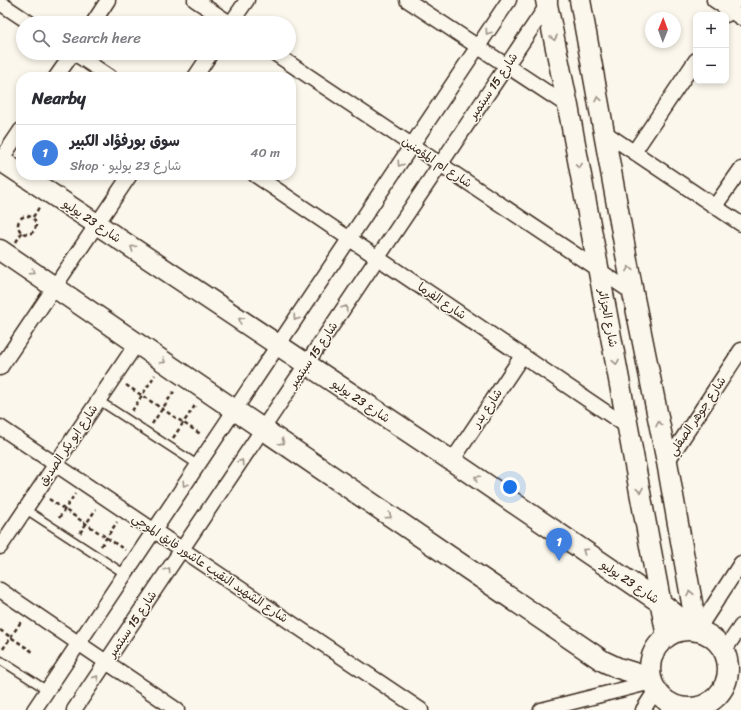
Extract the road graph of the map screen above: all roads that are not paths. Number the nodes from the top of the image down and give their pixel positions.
1 (108, 0) edge
2 (195, 0) edge
3 (247, 0) edge
4 (407, 0) edge
5 (509, 0) edge
6 (580, 0) edge
7 (714, 0) edge
8 (548, 2) edge
9 (0, 3) edge
10 (730, 8) edge
11 (20, 16) edge
12 (98, 16) edge
13 (220, 16) edge
14 (236, 16) edge
15 (741, 18) edge
16 (478, 47) junction
17 (69, 60) edge
18 (84, 60) edge
19 (206, 60) edge
20 (284, 60) edge
21 (693, 64) edge
22 (507, 66) junction
23 (60, 72) edge
24 (102, 72) edge
25 (198, 72) edge
26 (568, 106) junction
27 (604, 132) junction
28 (16, 137) edge
29 (412, 145) junction
30 (634, 152) junction
31 (0, 160) edge
32 (441, 164) junction
33 (741, 169) edge
34 (16, 170) edge
35 (31, 180) edge
36 (127, 180) edge
37 (262, 180) edge
38 (716, 206) junction
39 (97, 224) junction
40 (741, 224) edge
41 (350, 239) junction
42 (0, 250) edge
43 (378, 258) junction
44 (599, 271) junction
45 (54, 287) junction
46 (633, 294) junction
47 (137, 343) junction
48 (278, 345) junction
49 (741, 350) edge
50 (522, 356) junction
51 (307, 364) junction
52 (0, 368) edge
53 (98, 400) junction
54 (234, 410) junction
55 (0, 427) edge
56 (628, 427) junction
57 (263, 430) junction
58 (452, 461) junction
59 (667, 462) junction
60 (55, 464) junction
61 (198, 465) junction
62 (25, 509) junction
63 (154, 531) junction
64 (0, 547) edge
65 (182, 550) junction
66 (741, 563) edge
67 (125, 574) junction
68 (0, 590) edge
69 (661, 603) junction
70 (741, 626) edge
71 (697, 631) junction
72 (667, 637) junction
73 (79, 644) junction
74 (730, 656) edge
75 (0, 660) edge
76 (106, 662) junction
77 (653, 683) junction
78 (47, 690) junction
79 (711, 706) edge
80 (684, 709) edge
81 (34, 710) edge
82 (74, 710) edge
83 (177, 710) edge
84 (421, 710) edge
85 (541, 710) edge
86 (643, 710) edge

1 - 12 street
2 - 13 street
3 - 14 street
4 - 16 street
5 -> 16 street
27 -> 6 street
7 - 10 street
8 - 22 street, شارع 15 سبتمبر
8 -> 26 street, شارع الجزائر
9 - 11 street
10 - 15 street
16 - 22 street
16 - 29 street
17 - 23 street
18 - 24 street
19 - 25 street
20 - 29 street, شارع ام المؤمنين
21 - 30 street
22 - 26 street
22 - 32 street, شارع 15 سبتمبر
26 -> 44 street, شارع الجزائر
27 - 30 street
46 -> 27 street
28 - 31 street
29 - 32 street, شارع ام المؤمنين
29 -> 41 street
30 - 38 street
31 - 34 street, شارع 23 يوليو
32 - 43 street, شارع 15 سبتمبر
32 - 44 street, شارع ام المؤمنين
33 - 38 street
35 - 39 street, شارع 23 يوليو
36 - 39 street
37 - 41 street, شارع الفرما
38 - 40 street
39 - 45 street
48 -> 39 street, شارع 23 يوليو
41 - 43 street, شارع الفرما
41 -> 48 street
42 -> 45 street
43 - 50 street, شارع الفرما
51 -> 43 street, شارع 15 سبتمبر
44 - 46 street, شارع ام المؤمنين
44 -> 56 street, شارع الجزائر
45 - 47 street
45 - 52 street
59 -> 46 street
47 - 53 street, شارع ابو بكر الصديق
47 -> 54 street
48 - 51 street, شارع 23 يوليو
48 - 54 street
49 - 59 street, شارع جوهر الصقلي
50 - 56 street, شارع الفرما
50 - 58 street, شارع بدر
51 - 57 street, شارع 15 سبتمبر
51 - 58 street, شارع 23 يوليو
53 - 60 street, شارع ابو بكر الصديق
53 - 61 lane
54 - 57 street
54 - 61 street
55 - 60 street, شارع الشهيد النقيب عاشور فايق الموجي
56 -> 69 street, شارع الجزائر
65 -> 57 street, شارع 15 سبتمبر
57 -> 77 street
69 -> 58 street, شارع 23 يوليو
71 -> 59 street
60 - 62 street, شارع ابو بكر الصديق
60 - 63 street, شارع الشهيد النقيب عاشور فايق الموجي
61 -> 63 street
62 - 64 street, شارع ابو بكر الصديق
62 - 67 lane
63 - 65 street, شارع الشهيد النقيب عاشور فايق الموجي
63 - 67 street
76 -> 65 street, شارع 15 سبتمبر
65 - 84 street, شارع الشهيد النقيب عاشور فايق الموجي
66 - 71 street
67 - 73 street
68 - 73 street
69 - 71 street, شارع 23 يوليو
69 - 72 street, شارع الجزائر
70 - 74 street
71 - 72 street
71 - 74 street
72 - 77 street
73 - 76 street
73 - 78 street
74 - 79 street
75 - 78 lane
82 -> 76 street, شارع 15 سبتمبر
76 - 83 street
77 - 80 street
77 - 85 street
77 - 86 street
78 - 81 street
79 - 80 street

